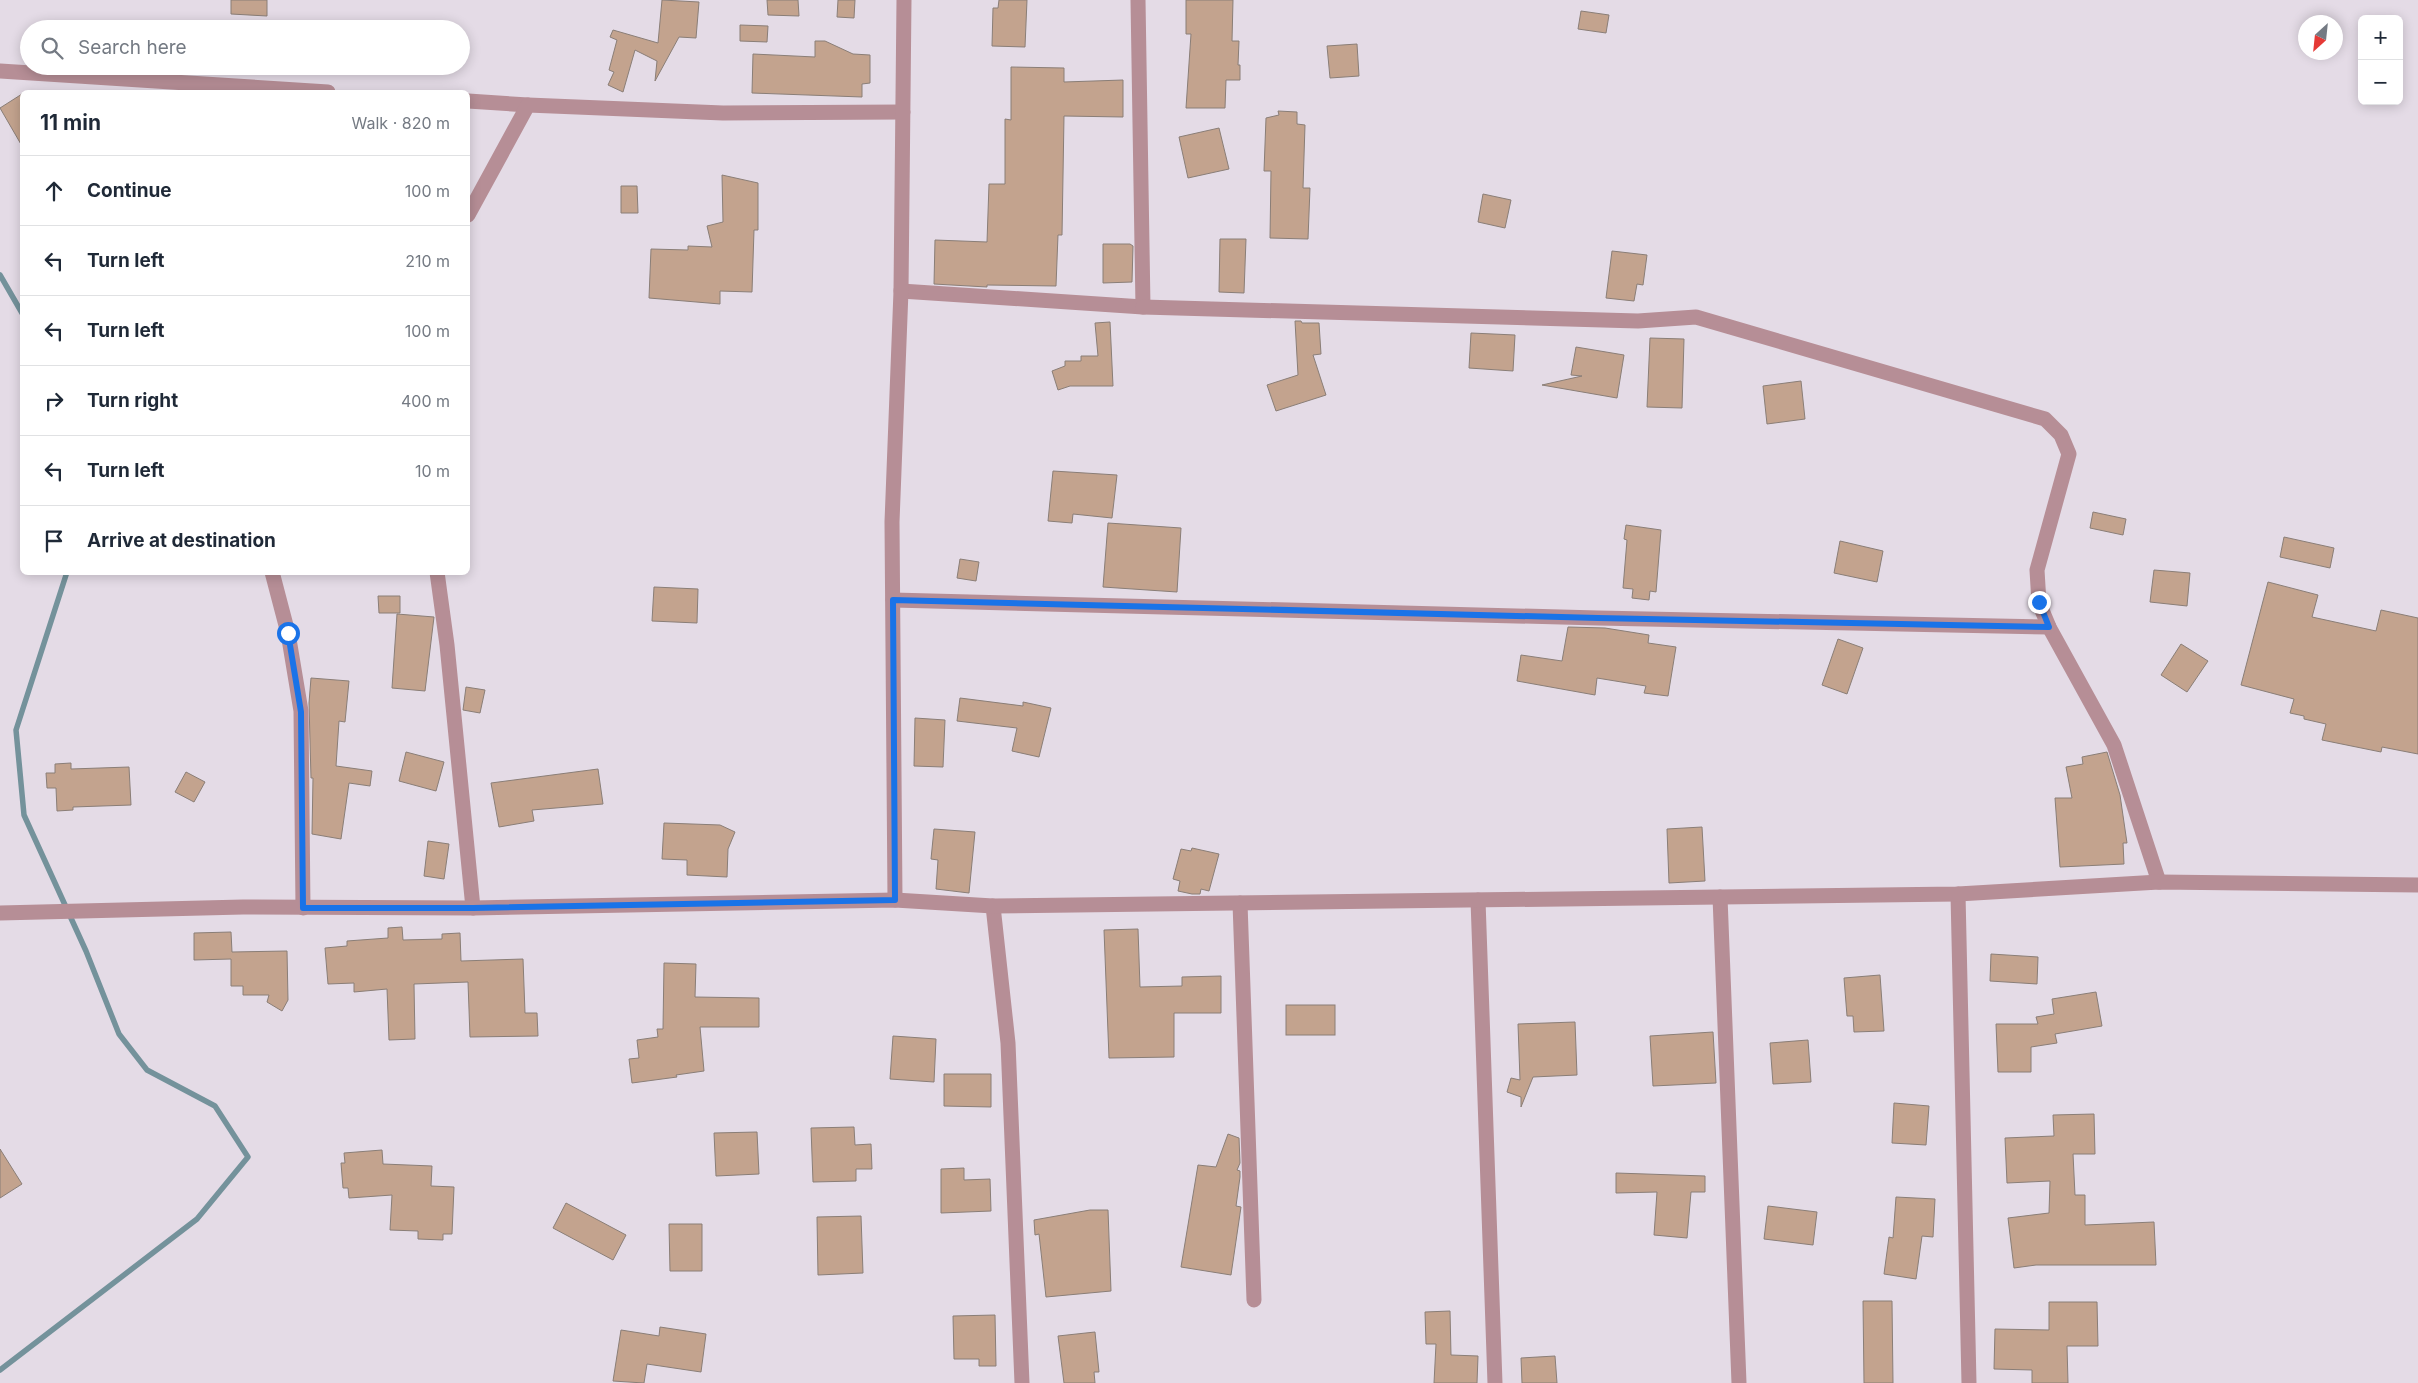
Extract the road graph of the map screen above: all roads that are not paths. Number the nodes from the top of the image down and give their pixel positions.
1 (904, 0) edge
2 (1138, 0) edge
3 (0, 71) edge
4 (20, 72) edge
5 (62, 75) edge
6 (297, 90) edge
7 (470, 102) edge
8 (528, 105) junction
9 (903, 112) junction
10 (470, 211) edge
11 (901, 291) junction
12 (1143, 307) junction
13 (273, 575) edge
14 (437, 575) edge
15 (893, 600) junction
16 (2049, 627) junction
17 (2159, 882) junction
18 (2418, 885) edge
19 (1958, 894) junction
20 (1720, 897) junction
21 (895, 900) junction
22 (1478, 900) junction
23 (1240, 903) junction
24 (993, 906) junction
25 (303, 908) junction
26 (473, 908) junction
27 (0, 913) edge
28 (1254, 1300) dead end
29 (1022, 1383) edge
30 (1495, 1383) edge
31 (1739, 1383) edge
32 (1969, 1383) edge

1 - 9 street
2 - 12 street
3 - 4 street
5 - 6 street
7 - 8 street
8 - 9 street
8 - 10 street
9 - 11 street
11 - 12 street
11 - 15 street
12 - 16 street
13 - 25 street
14 - 26 street
15 - 16 street
15 - 21 street
16 - 17 street
17 - 18 street
17 - 19 street
19 - 20 street
19 - 32 street
20 - 22 street
20 - 31 street
21 - 24 street
21 - 26 street
22 - 23 street
22 - 30 street
23 - 24 street
23 - 28 street
24 - 29 street
25 - 26 street
25 - 27 street

